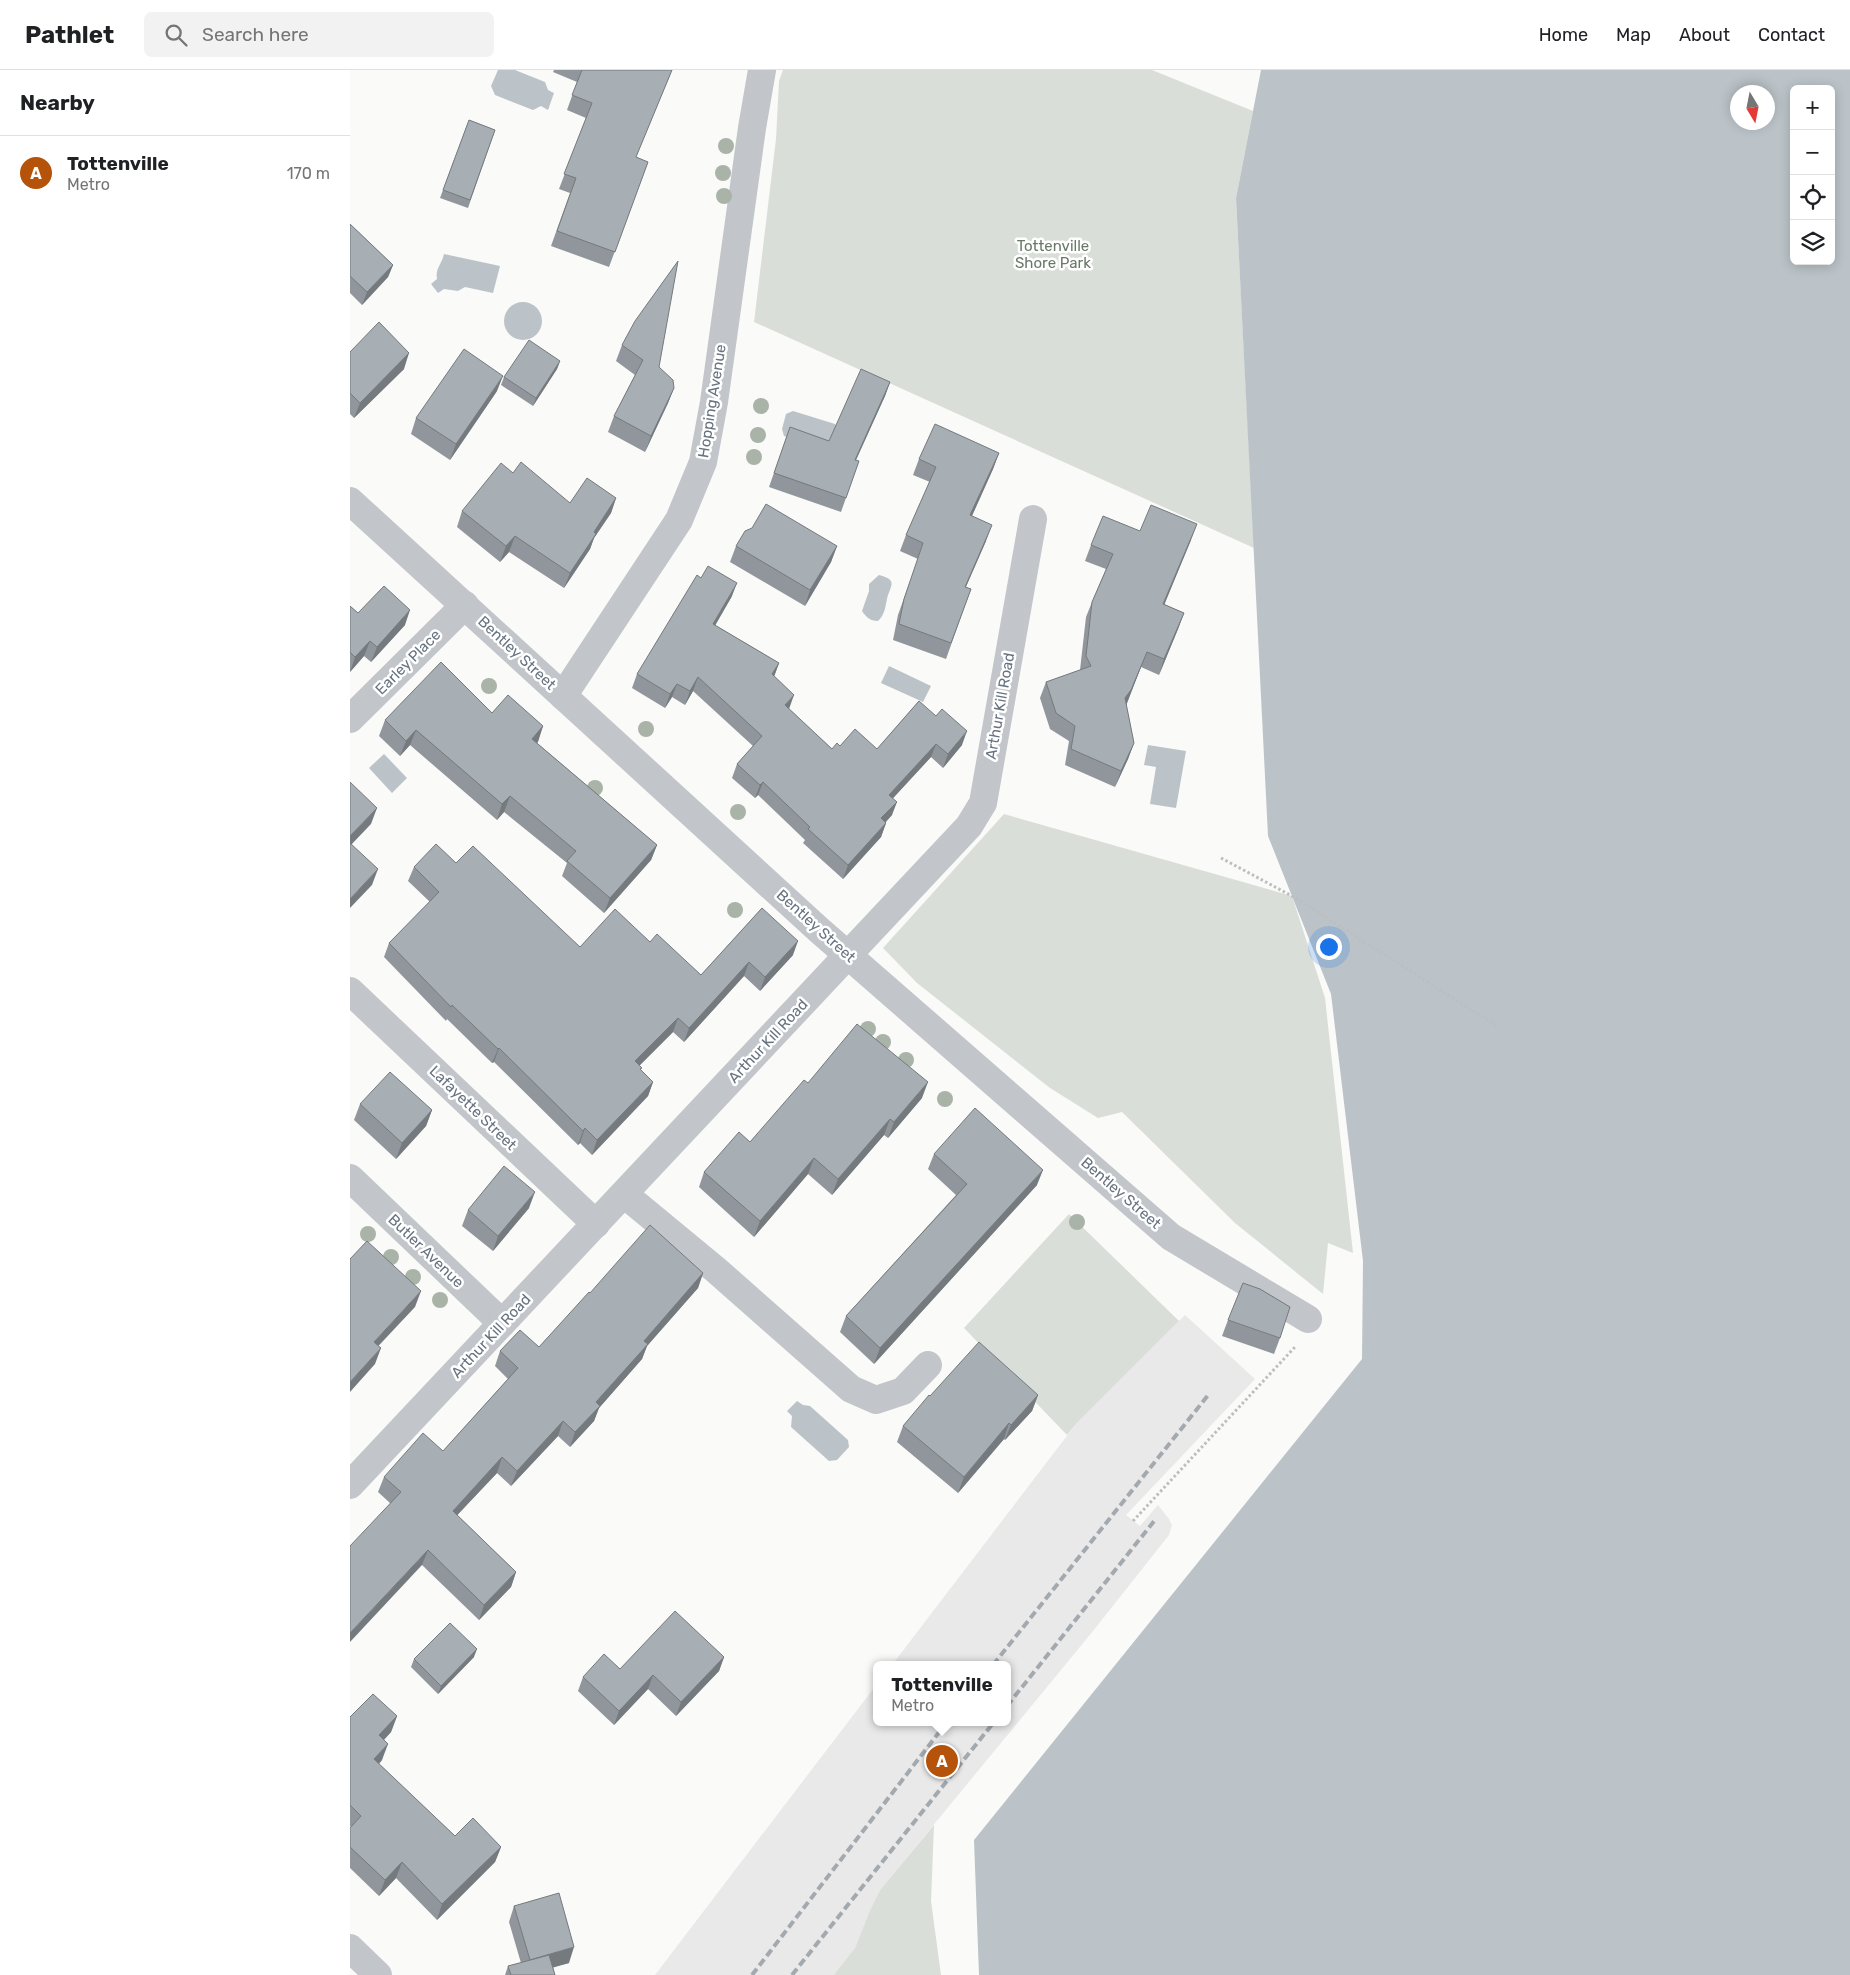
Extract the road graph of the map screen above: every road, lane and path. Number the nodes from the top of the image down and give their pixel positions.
1 (762, 70) edge
2 (350, 501) edge
3 (1033, 519) dead end
4 (465, 605) junction
5 (563, 696) junction
6 (350, 719) edge
7 (1221, 858) dead end
8 (849, 956) junction
9 (350, 991) edge
10 (1499, 1027) dead end
11 (350, 1178) edge
12 (624, 1194) junction
13 (596, 1224) junction
14 (1308, 1320) joint
15 (502, 1323) junction
16 (928, 1365) dead end
17 (350, 1485) edge
18 (1133, 1520) dead end
19 (350, 1948) edge
20 (378, 1975) edge

1 - 5 street, Hopping Avenue
2 - 4 street, Bentley Street
3 - 8 street, Arthur Kill Road
4 - 5 street, Bentley Street
4 - 6 street, Earley Place
5 - 8 street, Bentley Street
7 - 10 path
8 - 12 street, Arthur Kill Road
8 - 14 street, Bentley Street
9 - 13 street, Lafayette Street
11 - 15 street, Butler Avenue
12 - 13 street, Arthur Kill Road
12 - 16 street
13 - 15 street, Arthur Kill Road
14 - 18 path
15 - 17 street, Arthur Kill Road
19 - 20 street

